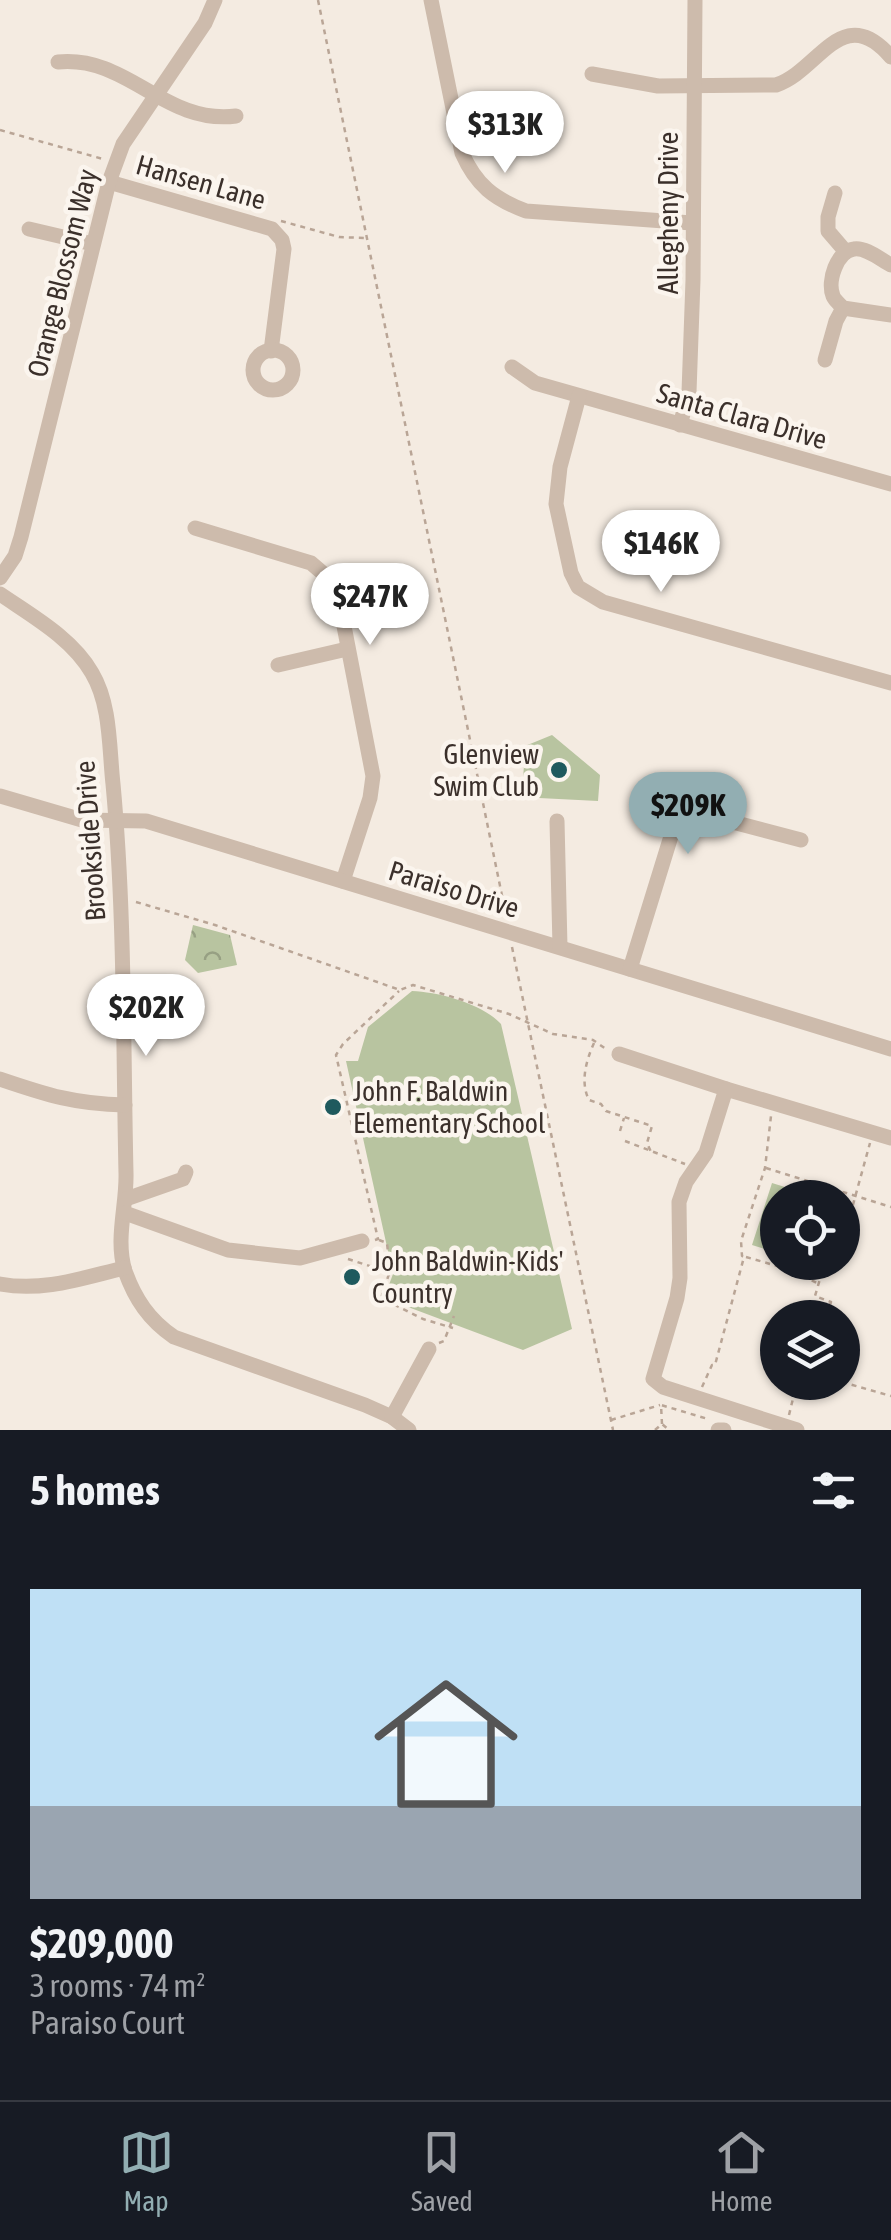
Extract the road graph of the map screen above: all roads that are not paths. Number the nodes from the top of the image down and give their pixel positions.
1 (215, 0) edge
2 (430, 0) edge
3 (696, 0) edge
4 (891, 57) edge
5 (58, 62) dead end
6 (592, 74) dead end
7 (694, 86) junction
8 (154, 94) junction
9 (236, 116) dead end
10 (109, 182) junction
11 (835, 193) dead end
12 (692, 223) junction
13 (29, 229) dead end
14 (94, 244) junction
15 (846, 252) junction
16 (891, 265) edge
17 (844, 308) junction
18 (891, 315) edge
19 (270, 351) dead end
20 (824, 360) dead end
21 (512, 367) dead end
22 (579, 396) junction
23 (680, 425) junction
24 (891, 484) edge
25 (195, 528) dead end
26 (0, 578) edge
27 (0, 594) edge
28 (347, 649) junction
29 (278, 665) dead end
30 (891, 683) edge
31 (0, 796) edge
32 (116, 820) junction
33 (558, 821) dead end
34 (801, 840) dead end
35 (343, 880) junction
36 (560, 948) junction
37 (630, 969) junction
38 (124, 1002) junction
39 (158, 1012) dead end
40 (891, 1049) edge
41 (619, 1054) road end
42 (0, 1079) edge
43 (726, 1089) junction
44 (125, 1105) junction
45 (891, 1138) edge
46 (186, 1172) dead end
47 (125, 1206) junction
48 (370, 1240) road end
49 (124, 1268) junction
50 (0, 1284) edge
51 (429, 1349) road end
52 (392, 1418) junction
53 (791, 1428) edge
54 (409, 1430) edge

1 - 8 street, Orange Blossom Way
2 - 12 street
3 - 7 street, Allegheny Drive
4 - 7 street
5 - 8 street
6 - 7 street
7 - 12 street, Allegheny Drive
8 - 9 street
8 - 10 street, Orange Blossom Way
10 - 14 street, Orange Blossom Way
10 - 19 street, Hansen Lane
11 - 15 street
12 - 23 street, Allegheny Drive
13 - 14 street
14 - 26 street, Orange Blossom Way
15 - 16 street
15 - 17 street
17 - 18 street
17 - 20 street
21 - 22 street, Santa Clara Drive
22 - 23 street, Santa Clara Drive
22 - 30 street
23 - 24 street, Santa Clara Drive
25 - 28 street
27 - 32 street, Brookside Drive
28 - 29 street
28 - 35 street
31 - 32 street, Paraiso Drive
32 - 35 street, Paraiso Drive
32 - 38 street, Brookside Drive
33 - 36 street
34 - 37 street
35 - 36 street, Paraiso Drive
36 - 37 street, Paraiso Drive
37 - 40 street, Paraiso Drive
38 - 39 street
38 - 44 street, Brookside Drive
41 - 43 street
42 - 44 street
43 - 45 street
43 - 53 street
44 - 47 street, Brookside Drive
46 - 47 street
47 - 48 street
47 - 49 street, Brookside Drive
49 - 50 street
49 - 52 street, Brookside Drive
51 - 52 street
52 - 54 street, Brookside Drive

